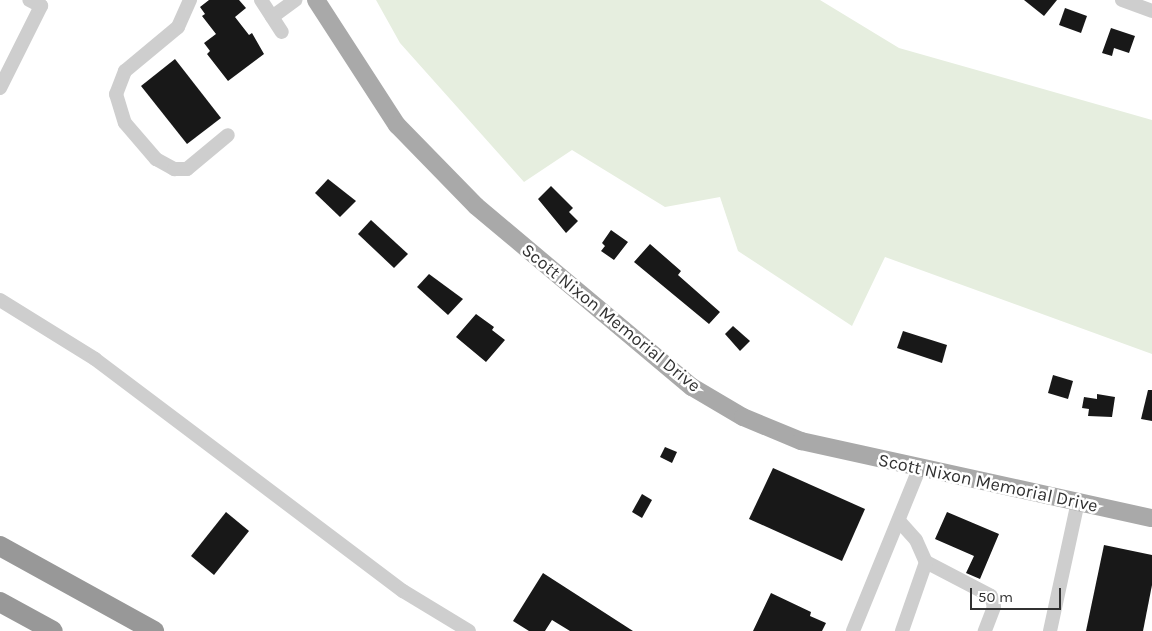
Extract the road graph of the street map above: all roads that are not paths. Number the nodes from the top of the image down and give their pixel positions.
1 (29, 0) edge
2 (190, 0) edge
3 (260, 0) edge
4 (295, 0) edge
5 (316, 0) edge
6 (1122, 0) edge
7 (1152, 10) edge
8 (272, 17) junction
9 (282, 32) dead end
10 (0, 88) edge
11 (228, 135) dead end
12 (0, 300) edge
13 (919, 469) junction
14 (1078, 502) junction
15 (1152, 518) edge
16 (899, 521) junction
17 (0, 546) edge
18 (926, 562) junction
19 (0, 602) edge
20 (52, 631) edge
21 (154, 631) edge
22 (469, 631) edge
23 (852, 631) edge
24 (902, 631) edge
25 (985, 631) edge
26 (1050, 631) edge

1 - 10 street
2 - 11 street
3 - 8 street
4 - 8 street
5 - 13 main road, Scott Nixon Memorial Drive
6 - 7 street
8 - 9 street
12 - 22 street
13 - 14 main road, Scott Nixon Memorial Drive
13 - 16 street
14 - 15 main road, Scott Nixon Memorial Drive
14 - 26 street
16 - 18 street
16 - 23 street
17 - 21 highway
18 - 24 street
18 - 25 street
19 - 20 highway

